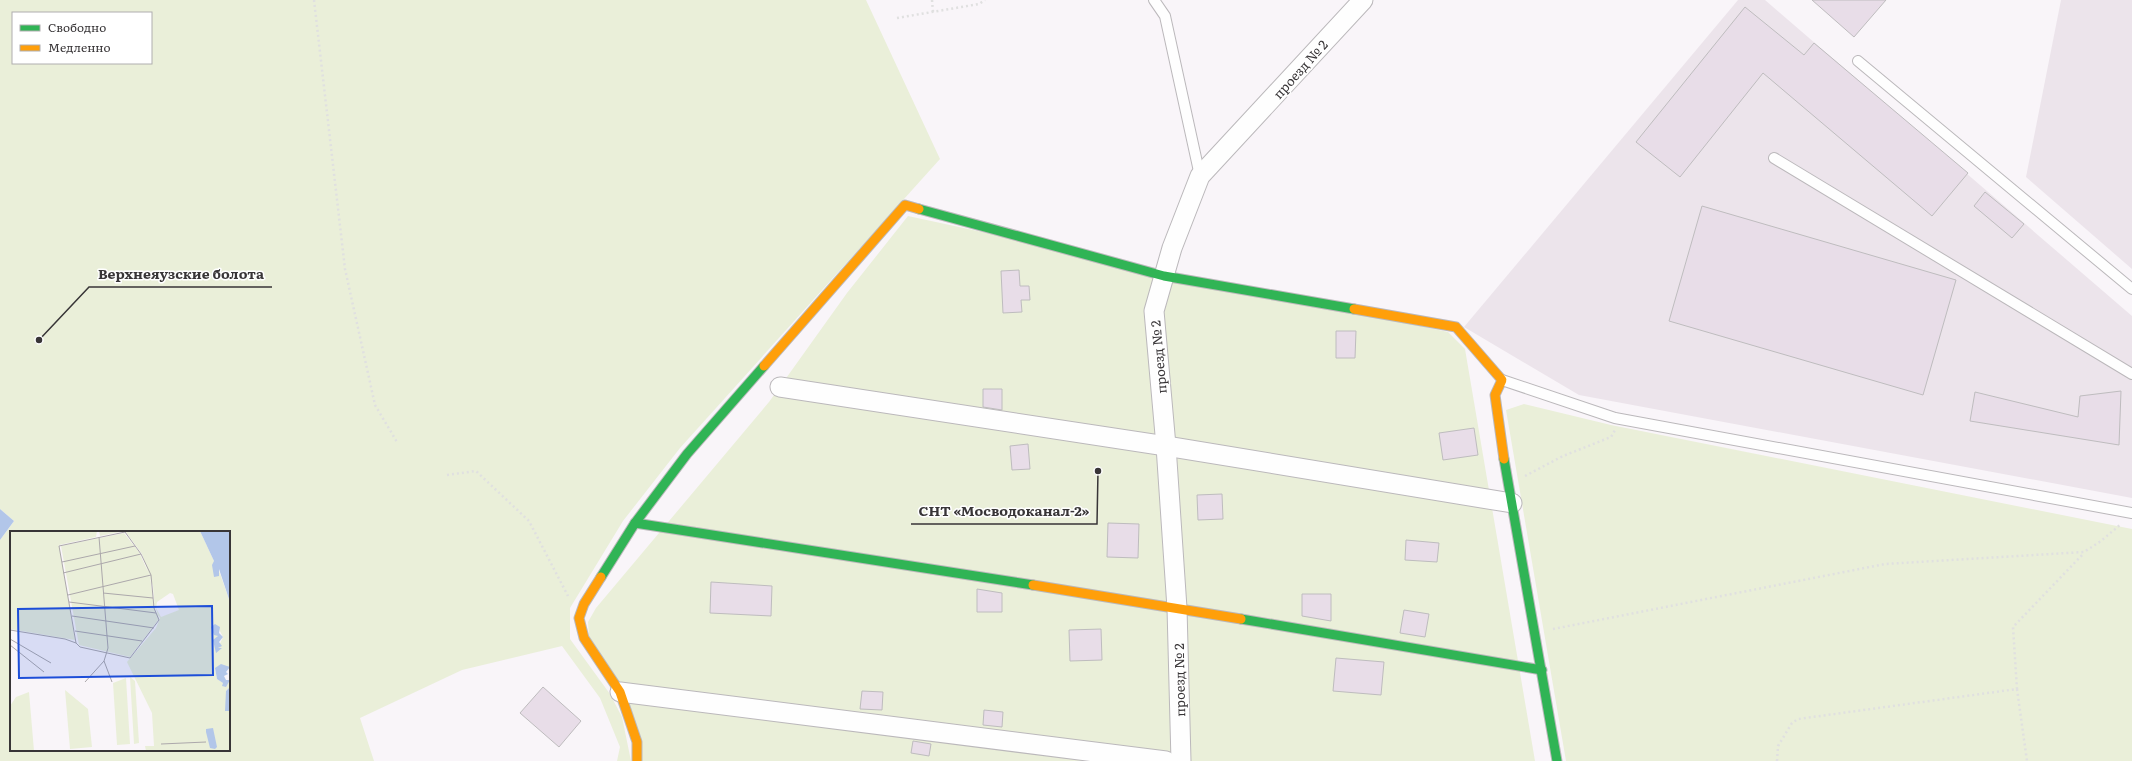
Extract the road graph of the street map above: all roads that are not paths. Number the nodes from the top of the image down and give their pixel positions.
1 (1154, 0) edge
2 (1363, 0) edge
3 (1858, 61) dead end
4 (1774, 158) dead end
5 (1200, 176) junction
6 (1164, 276) junction
7 (2132, 289) edge
8 (2132, 374) edge
9 (1502, 380) junction
10 (780, 387) dead end
11 (1166, 446) junction
12 (1512, 503) junction
13 (2132, 513) edge
14 (635, 523) junction
15 (1177, 608) junction
16 (1542, 670) junction
17 (620, 692) junction
18 (637, 761) edge
19 (1166, 761) edge
20 (1181, 761) edge
21 (1557, 761) edge

1 - 5 lane
2 - 5 street, проезд № 2
3 - 7 lane
4 - 8 lane
5 - 6 street, проезд № 2
6 - 9 street
6 - 11 street, проезд № 2
6 - 14 street
9 - 12 street
9 - 13 lane
10 - 11 street
11 - 12 street
11 - 15 street, проезд № 2
12 - 16 street
14 - 15 street
14 - 17 street
15 - 16 street
15 - 20 street, проезд № 2
16 - 21 street
17 - 18 street
17 - 19 street

